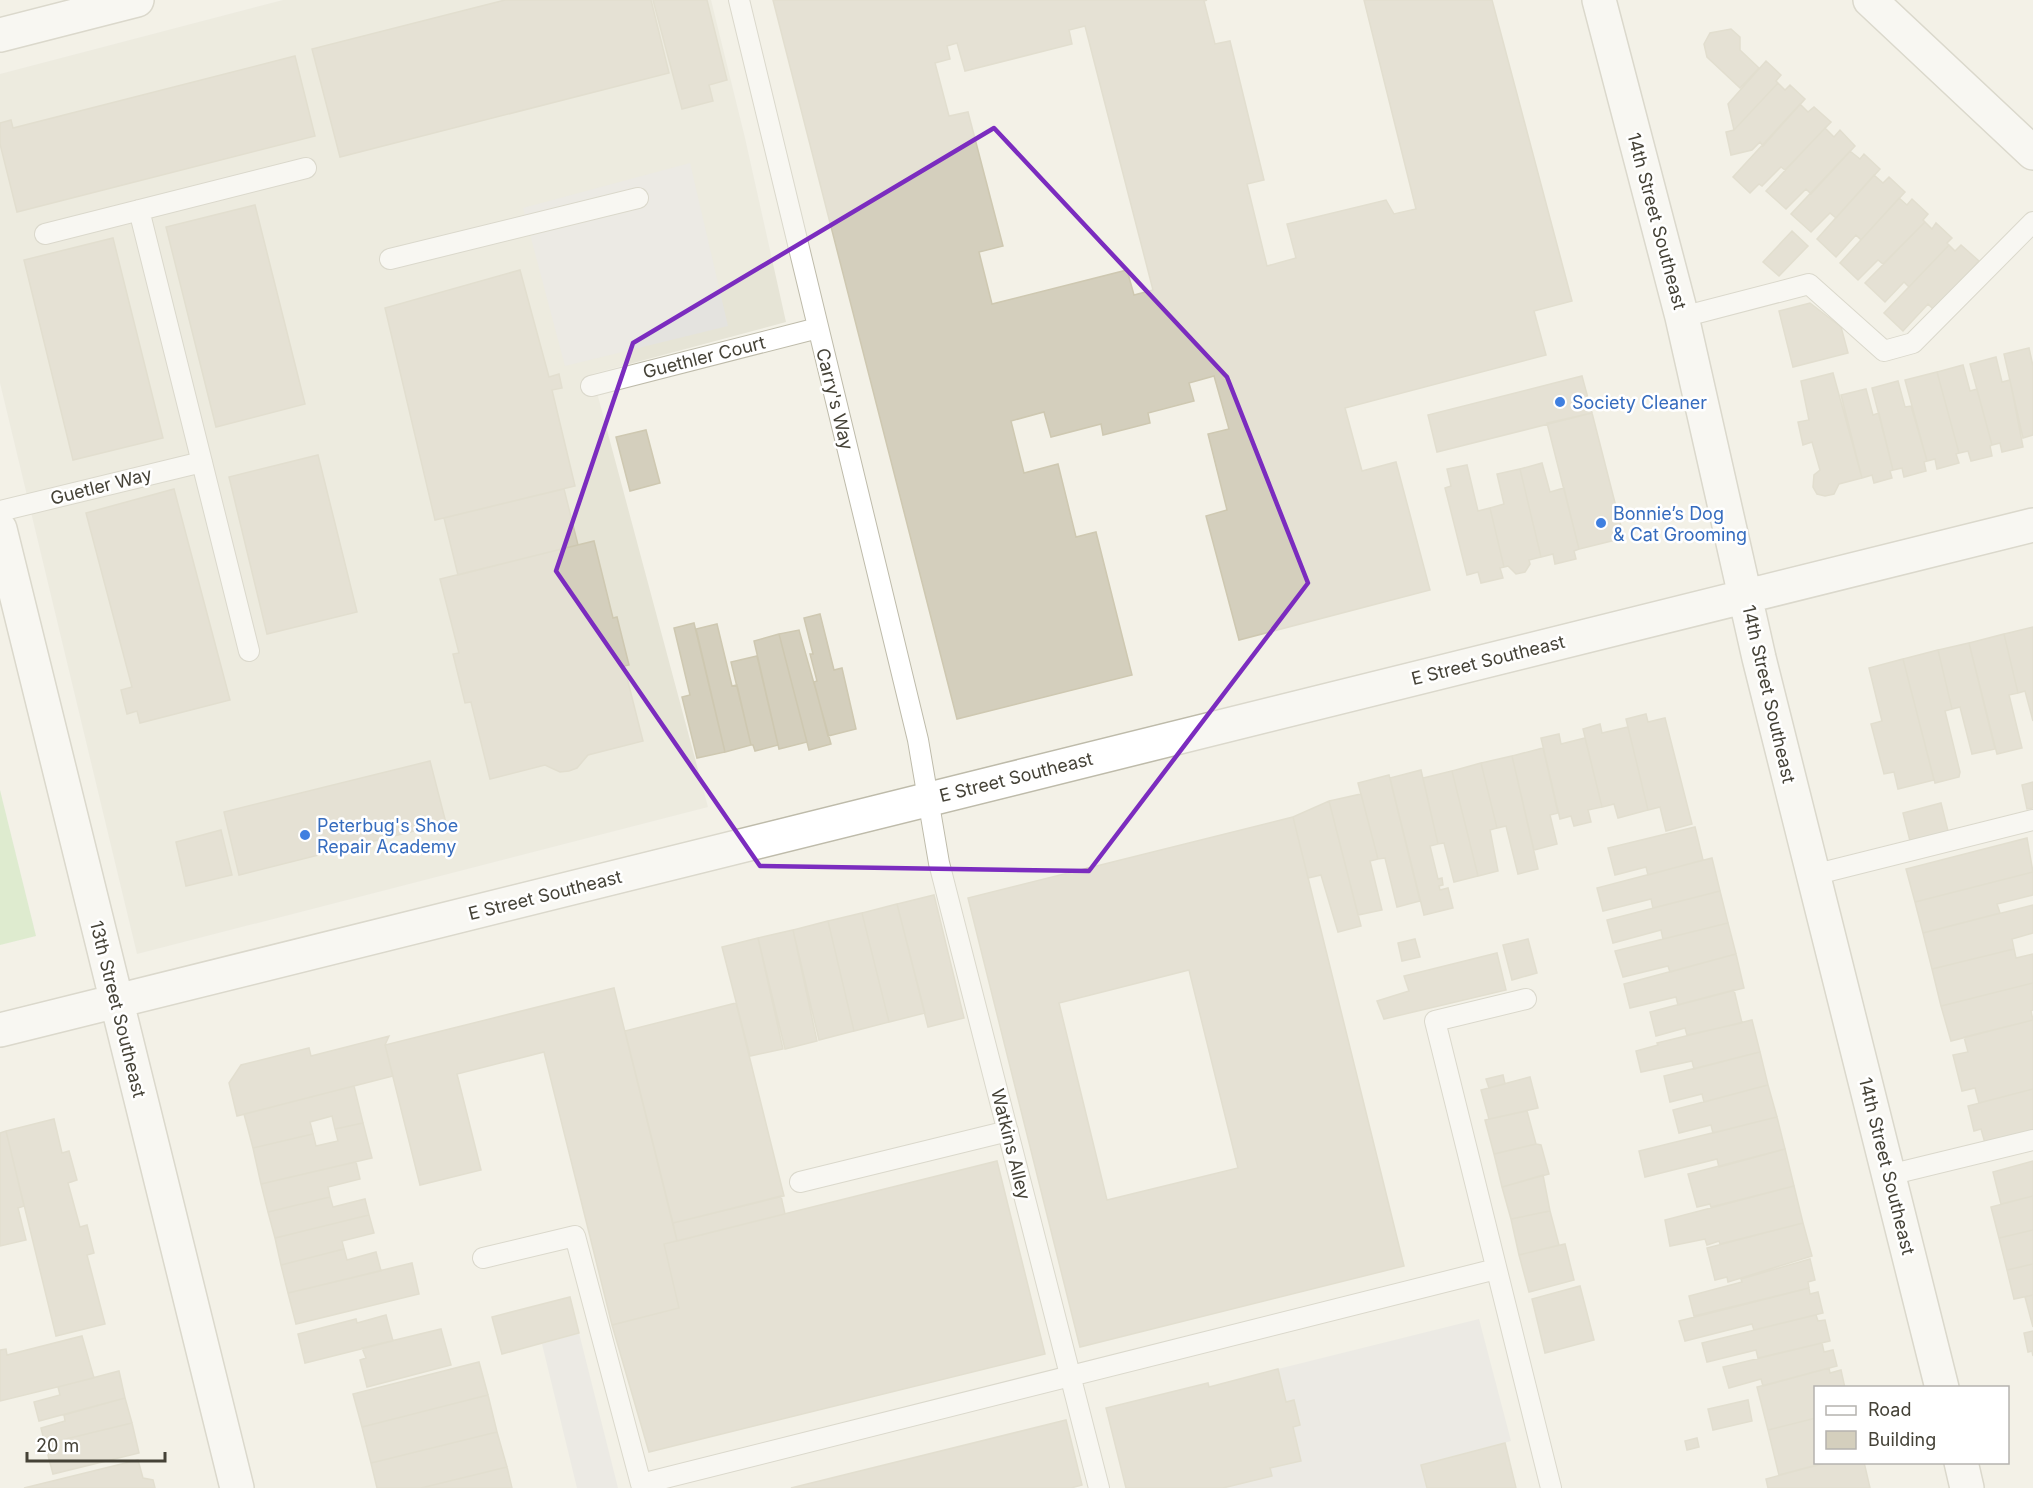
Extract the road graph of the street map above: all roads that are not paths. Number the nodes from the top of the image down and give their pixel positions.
1 (137, 0) edge
2 (739, 0) edge
3 (1599, 0) edge
4 (1870, 0) edge
5 (0, 35) edge
6 (2033, 153) edge
7 (306, 168) dead end
8 (638, 198) dead end
9 (139, 210) junction
10 (2033, 222) edge
11 (45, 234) dead end
12 (390, 259) dead end
13 (1682, 317) junction
14 (818, 328) junction
15 (591, 386) dead end
16 (202, 462) junction
17 (0, 511) edge
18 (2033, 525) edge
19 (0, 529) edge
20 (1747, 596) junction
21 (249, 651) dead end
22 (927, 799) junction
23 (2033, 820) edge
24 (1813, 875) junction
25 (1526, 999) dead end
26 (117, 1001) junction
27 (0, 1030) edge
28 (1008, 1131) junction
29 (2033, 1140) edge
30 (1889, 1175) junction
31 (800, 1182) dead end
32 (483, 1258) dead end
33 (1496, 1269) junction
34 (1071, 1376) junction
35 (1942, 1386) edge
36 (1961, 1464) edge
37 (687, 1480) edge
38 (237, 1488) edge
39 (1099, 1488) edge
40 (1551, 1488) edge
41 (1967, 1488) edge

1 - 5 street
2 - 14 lane, Carry's Way
3 - 13 street, 14th Street Southeast
4 - 6 street
7 - 9 lane
8 - 12 lane
9 - 11 lane
9 - 16 lane
10 - 13 lane
13 - 20 street, 14th Street Southeast
14 - 15 lane, Guethler Court
14 - 22 lane, Carry's Way
16 - 17 lane, Guetler Way
16 - 21 lane
18 - 20 street, E Street Southeast
19 - 26 street, 13th Street Southeast
20 - 22 street, E Street Southeast
20 - 24 street, 14th Street Southeast
22 - 26 street, E Street Southeast
22 - 28 lane, Watkins Alley
23 - 24 lane
24 - 30 street, 14th Street Southeast
25 - 33 lane
26 - 27 street, E Street Southeast
26 - 38 street, 13th Street Southeast
28 - 31 lane
28 - 34 lane, Watkins Alley
29 - 30 lane
30 - 35 street, 14th Street Southeast
32 - 37 lane
33 - 34 lane
33 - 40 lane
34 - 37 lane
34 - 39 lane, Watkins Alley
36 - 41 street

